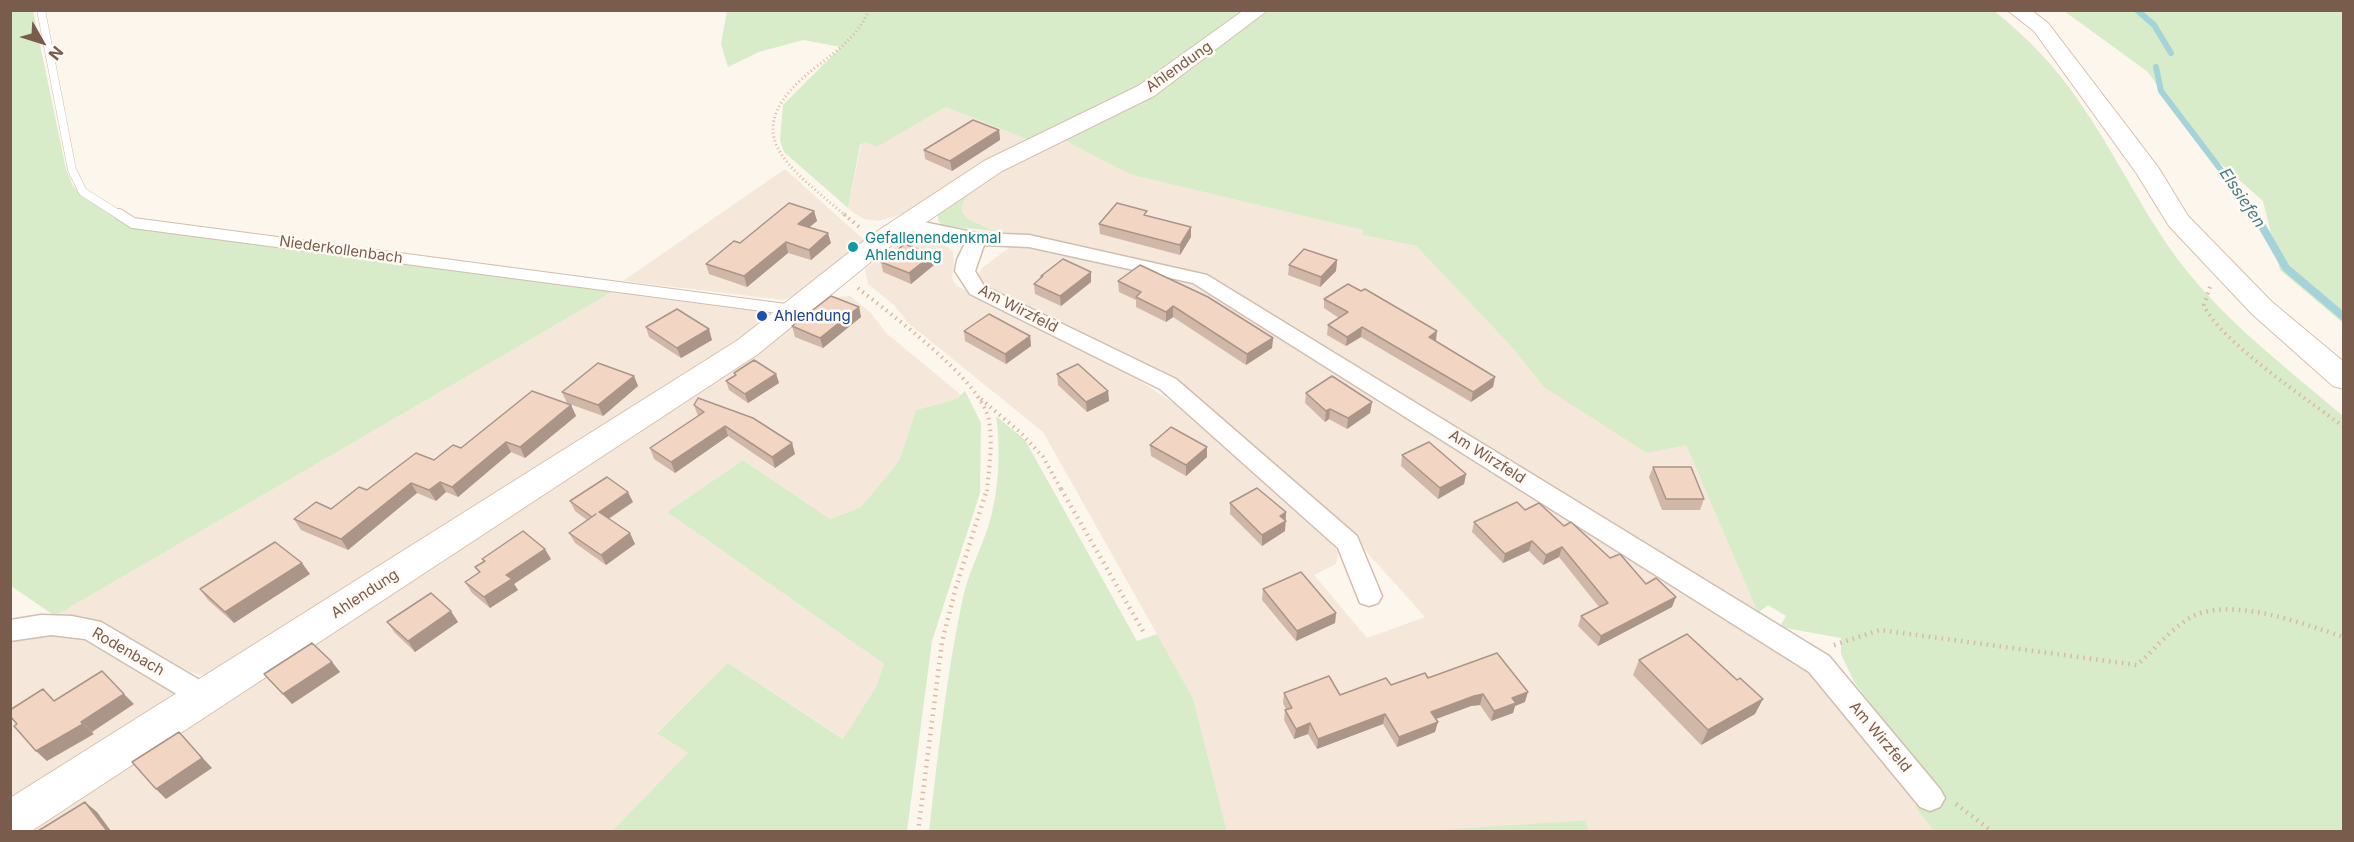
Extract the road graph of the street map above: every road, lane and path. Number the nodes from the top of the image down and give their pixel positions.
1 (41, 10) edge
2 (869, 10) edge
3 (1258, 10) edge
4 (2018, 10) edge
5 (904, 224) junction
6 (977, 239) junction
7 (879, 242) junction
8 (845, 271) junction
9 (2219, 282) dead end
10 (793, 310) junction
11 (2343, 379) edge
12 (980, 398) junction
13 (2343, 427) edge
14 (1368, 596) dead end
15 (10, 631) edge
16 (1143, 631) dead end
17 (2343, 637) edge
18 (1834, 645) dead end
19 (205, 697) junction
20 (1927, 794) joint
21 (10, 821) edge
22 (918, 831) edge
23 (1993, 831) edge

1 - 10 lane, Niederkollenbach
2 - 7 path
3 - 5 street, Ahlendung
4 - 11 street
5 - 6 street, Am Wirzfeld
5 - 7 street, Ahlendung
6 - 14 street, Am Wirzfeld
6 - 20 street, Am Wirzfeld
7 - 8 street, Ahlendung
8 - 10 street, Ahlendung
8 - 12 path
9 - 13 path
10 - 19 street, Ahlendung
12 - 16 path
12 - 22 path
15 - 19 street, Rodenbach
17 - 18 path
19 - 21 street, Ahlendung
20 - 23 path

